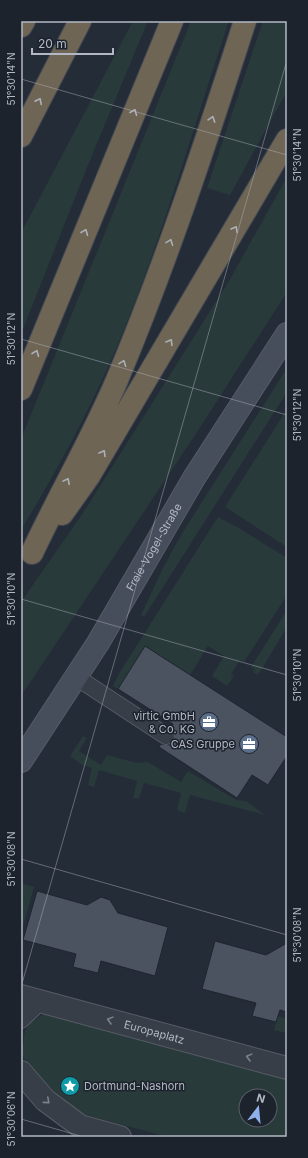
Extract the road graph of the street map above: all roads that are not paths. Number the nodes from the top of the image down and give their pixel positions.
1 (24, 21) edge
2 (80, 21) edge
3 (172, 21) edge
4 (245, 21) edge
5 (21, 26) edge
6 (21, 136) edge
7 (287, 140) edge
8 (287, 334) edge
9 (21, 389) edge
10 (26, 561) edge
11 (76, 677) junction
12 (166, 736) dead end
13 (21, 761) edge
14 (31, 998) edge
15 (21, 1020) edge
16 (287, 1068) edge
17 (21, 1072) edge
18 (120, 1137) edge

1 - 5 highway
6 -> 2 highway
9 -> 3 highway
10 -> 4 highway
10 -> 7 highway
8 - 11 street, Freie-Vogel-Straße
11 - 12 lane
11 - 13 street, Freie-Vogel-Straße
14 - 15 lane
16 -> 14 street, Europaplatz
17 -> 18 street

